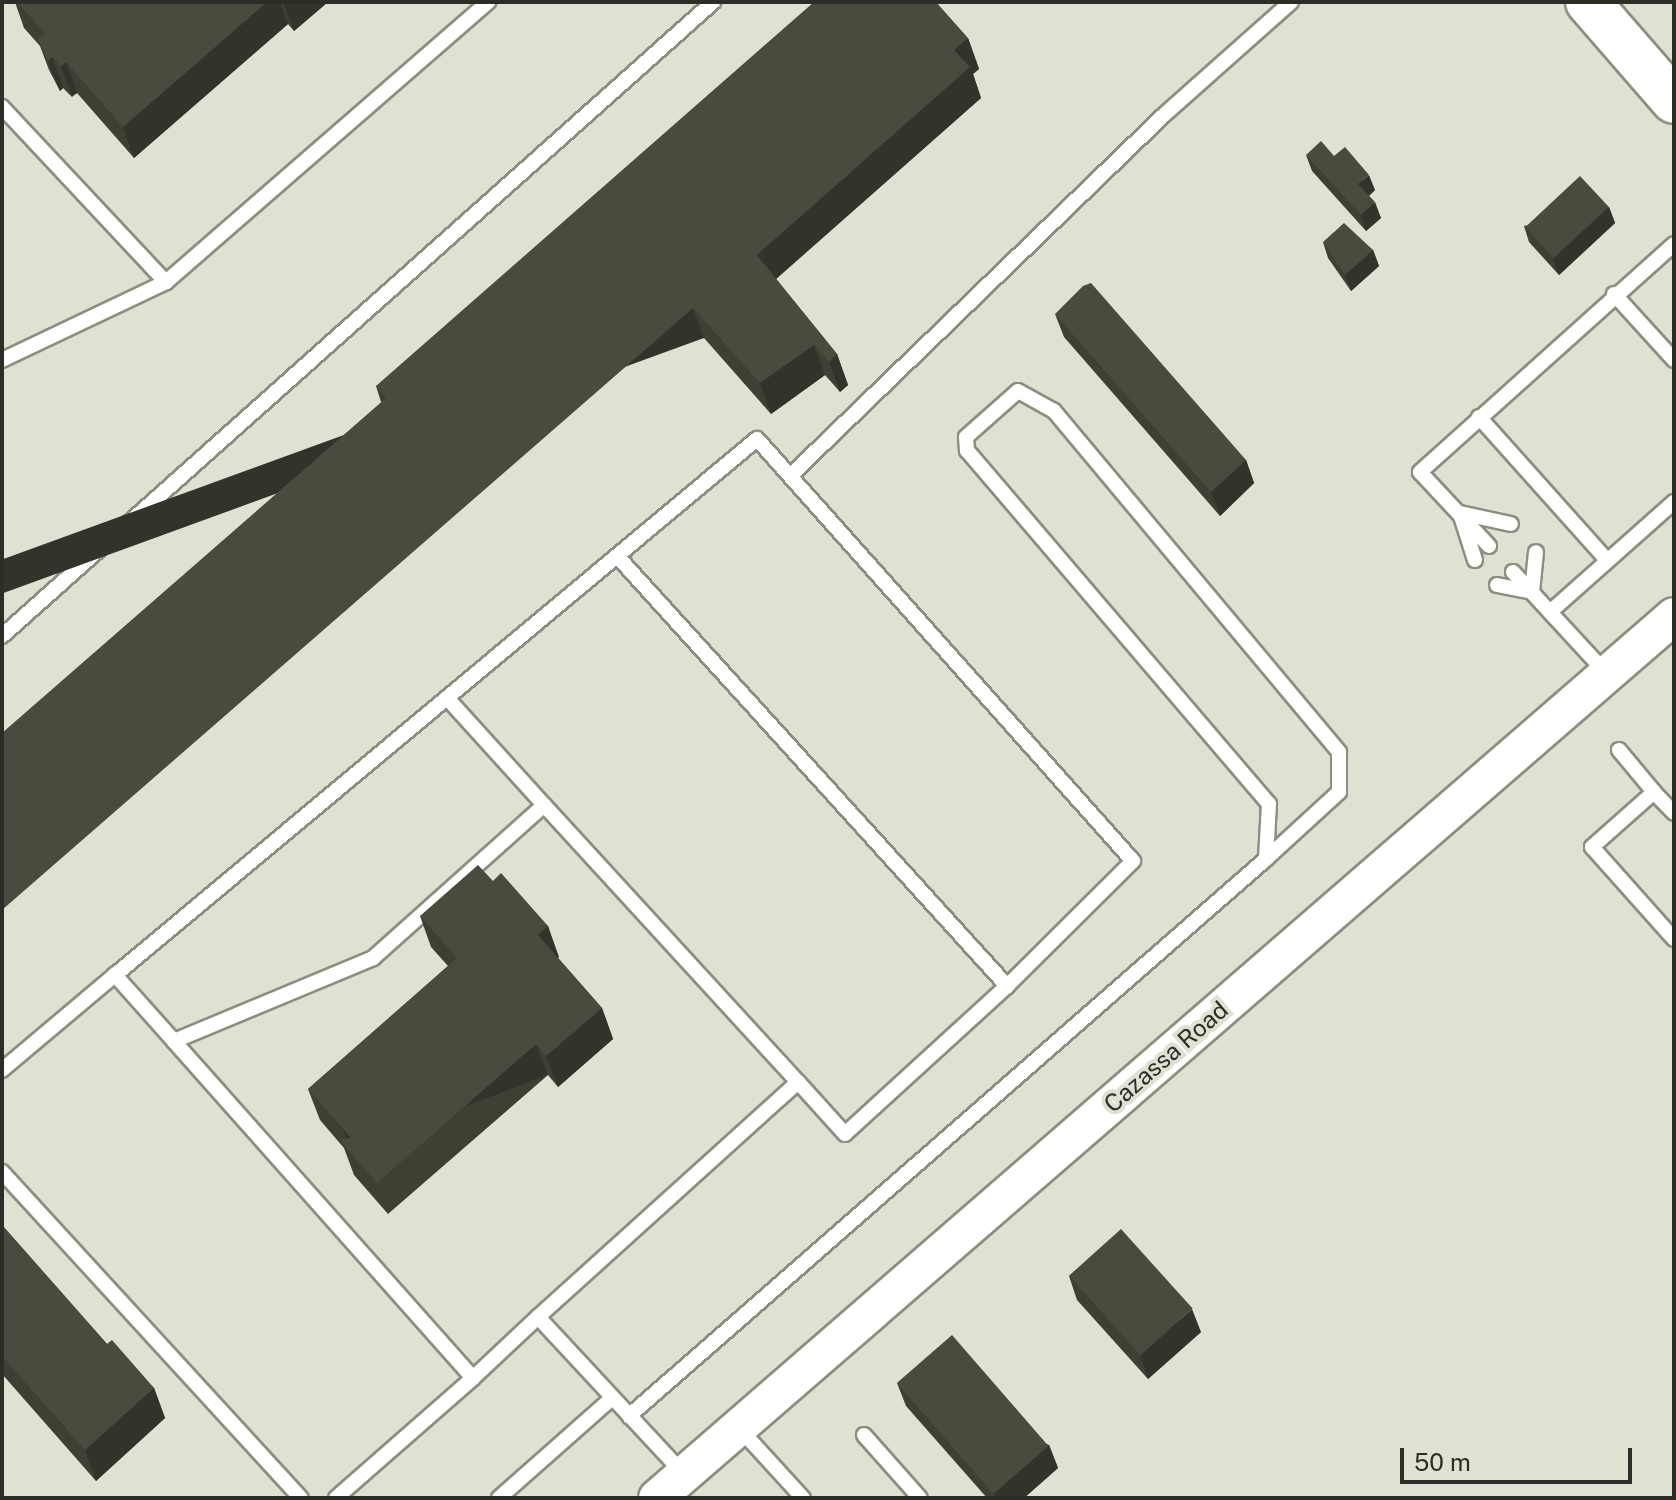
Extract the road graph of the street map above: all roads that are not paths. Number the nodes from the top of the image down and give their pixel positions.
1 (488, 2) edge
2 (713, 2) edge
3 (1291, 2) edge
4 (1588, 2) edge
5 (1674, 101) edge
6 (2, 107) edge
7 (1671, 252) edge
8 (166, 282) junction
9 (1614, 294) junction
10 (1660, 320) dead end
11 (1648, 331) junction
12 (2, 360) edge
13 (1674, 360) edge
14 (1479, 417) junction
15 (790, 476) junction
16 (1674, 502) edge
17 (1460, 513) junction
18 (1511, 524) dead end
19 (1489, 546) dead end
20 (1536, 552) dead end
21 (617, 556) junction
22 (1475, 560) dead end
23 (1607, 560) junction
24 (1513, 572) dead end
25 (1497, 585) dead end
26 (1532, 592) junction
27 (1550, 612) junction
28 (1674, 616) edge
29 (2, 636) edge
30 (1607, 674) junction
31 (447, 698) junction
32 (1619, 750) dead end
33 (1654, 792) junction
34 (544, 805) junction
35 (1674, 813) edge
36 (1266, 859) junction
37 (1674, 939) edge
38 (115, 975) junction
39 (1007, 986) junction
40 (174, 1041) junction
41 (2, 1070) edge
42 (798, 1082) junction
43 (2, 1172) edge
44 (538, 1317) junction
45 (473, 1378) junction
46 (612, 1398) junction
47 (629, 1416) junction
48 (739, 1427) junction
49 (864, 1435) dead end
50 (684, 1475) junction
51 (301, 1498) edge
52 (336, 1498) edge
53 (499, 1498) edge
54 (657, 1498) edge
55 (803, 1498) edge
56 (920, 1498) edge

1 - 8 lane
2 - 29 lane
3 - 15 lane
4 - 5 main road
6 - 8 lane
7 - 9 lane
8 - 12 lane
9 - 11 lane
9 - 14 lane
10 - 11 lane
11 - 13 lane
14 - 17 lane
14 - 23 lane
15 - 21 lane
15 - 39 lane
16 - 23 lane
17 - 18 lane
17 - 19 lane
17 - 22 lane
20 - 26 lane
21 - 31 lane
21 - 39 lane
23 - 27 lane
24 - 26 lane
25 - 26 lane
26 - 27 lane
27 - 30 lane
28 - 30 street, Cazassa Road
30 - 48 street, Cazassa Road
31 - 34 lane
31 - 38 lane
32 - 33 lane
33 - 35 lane
33 - 37 lane
34 - 40 lane
34 - 42 lane
36 - 36 lane
36 - 47 lane
38 - 40 lane
38 - 41 lane
39 - 42 lane
40 - 45 lane
42 - 44 lane
43 - 51 lane
44 - 45 lane
44 - 46 lane
45 - 52 lane
46 - 47 lane
46 - 53 lane
47 - 50 lane
48 - 50 street, Cazassa Road
48 - 55 lane
49 - 56 lane
50 - 54 street, Cazassa Road

